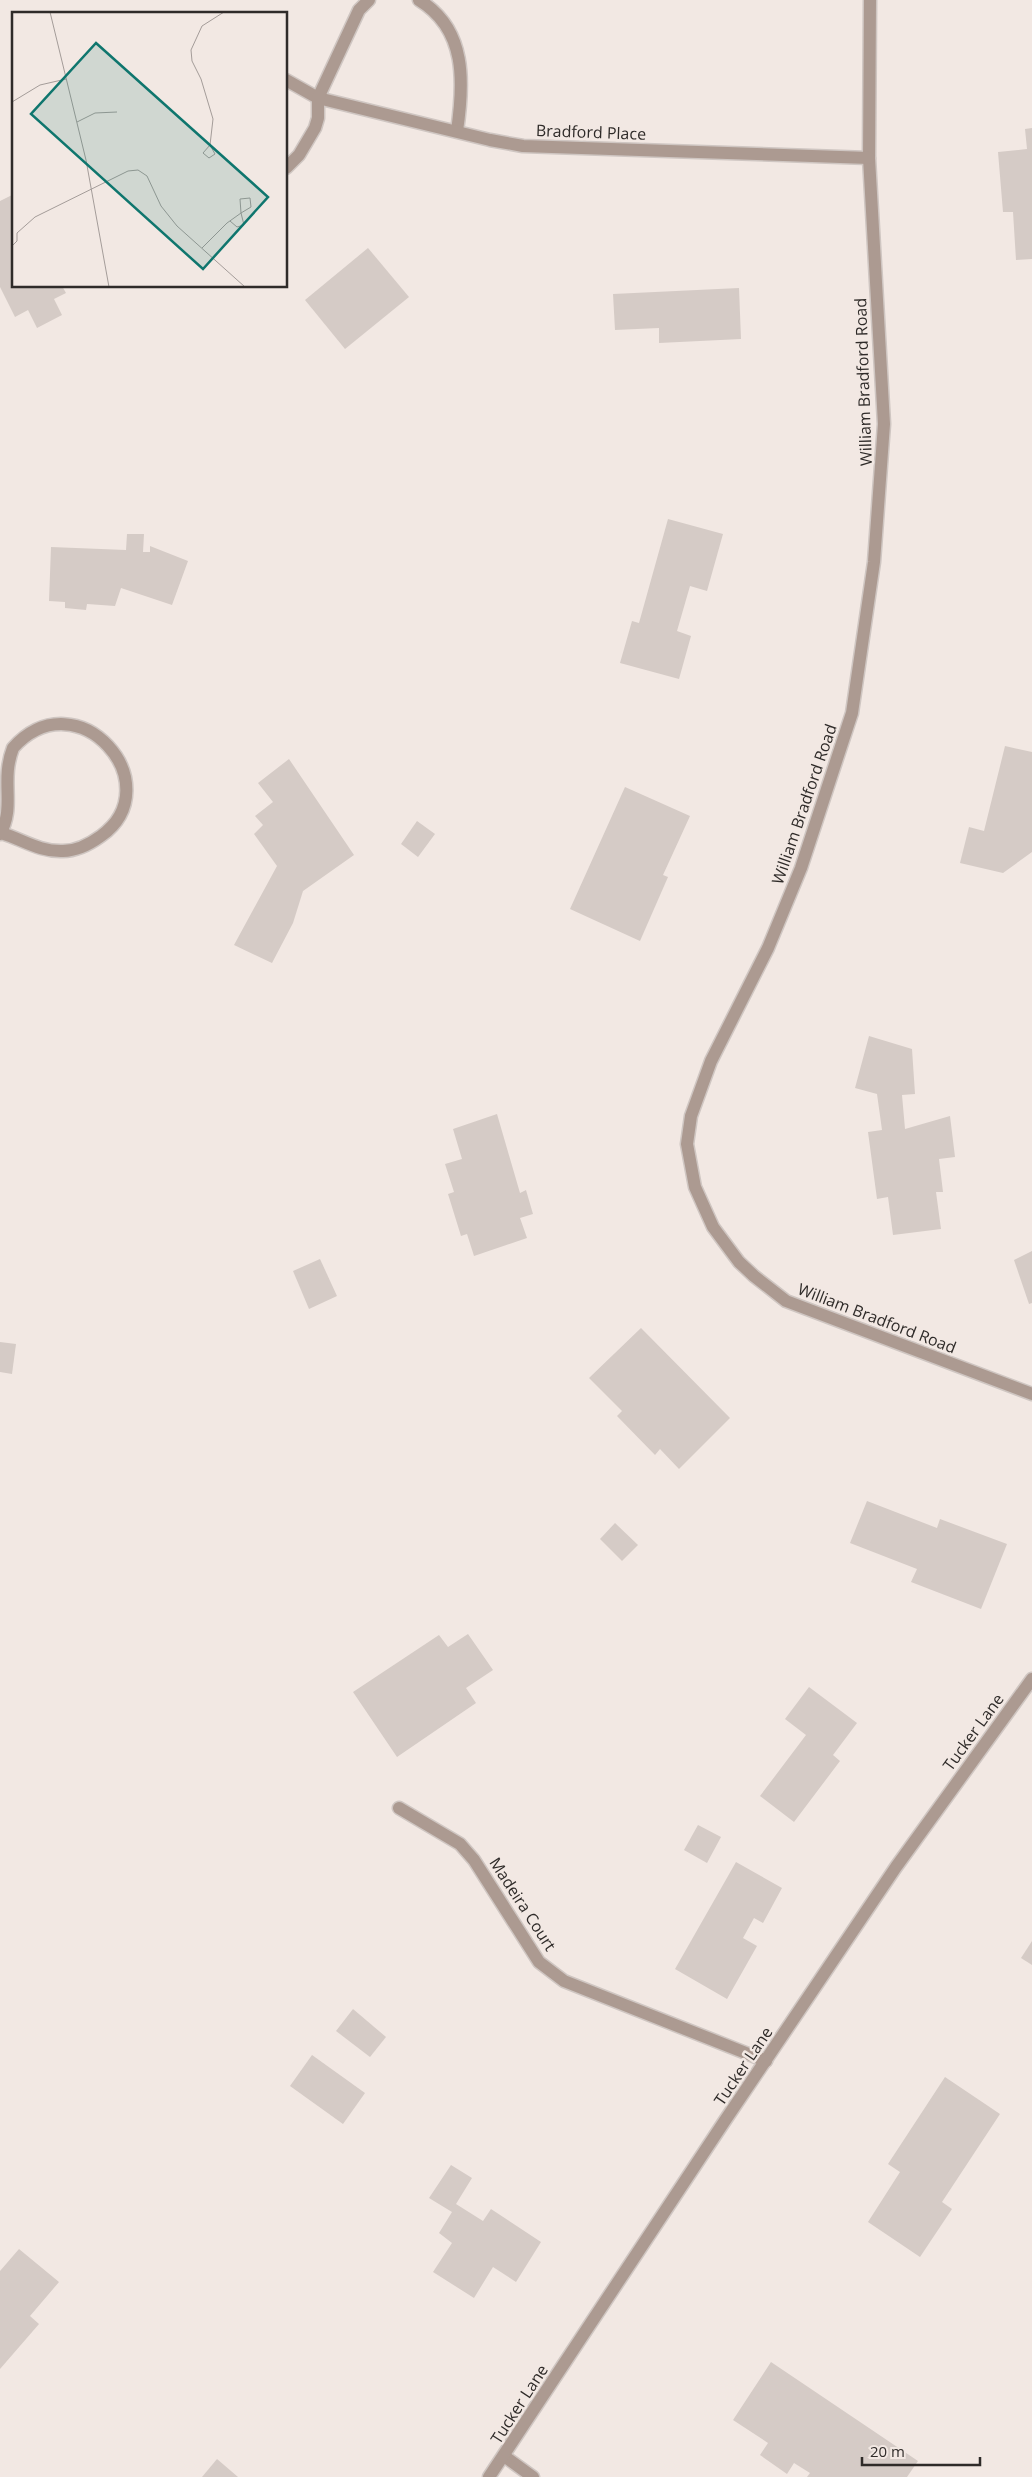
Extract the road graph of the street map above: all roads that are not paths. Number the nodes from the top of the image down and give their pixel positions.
1 (369, 0) edge
2 (419, 0) edge
3 (870, 0) edge
4 (288, 81) edge
5 (318, 98) junction
6 (457, 132) junction
7 (869, 158) junction
8 (288, 166) edge
9 (1, 834) edge
10 (1032, 1394) edge
11 (1032, 1679) edge
12 (399, 1808) dead end
13 (766, 2061) junction
14 (504, 2456) junction
15 (489, 2477) edge
16 (533, 2477) edge

1 - 5 street
2 - 6 street
3 - 7 street, William Bradford Road
4 - 5 street, Bradford Place
5 - 6 street, Bradford Place
5 - 8 street
6 - 7 street, Bradford Place
7 - 10 street, William Bradford Road
9 - 9 street
11 - 13 street, Tucker Lane
12 - 13 street, Madeira Court
13 - 14 street, Tucker Lane
14 - 15 street, Tucker Lane
14 - 16 street

